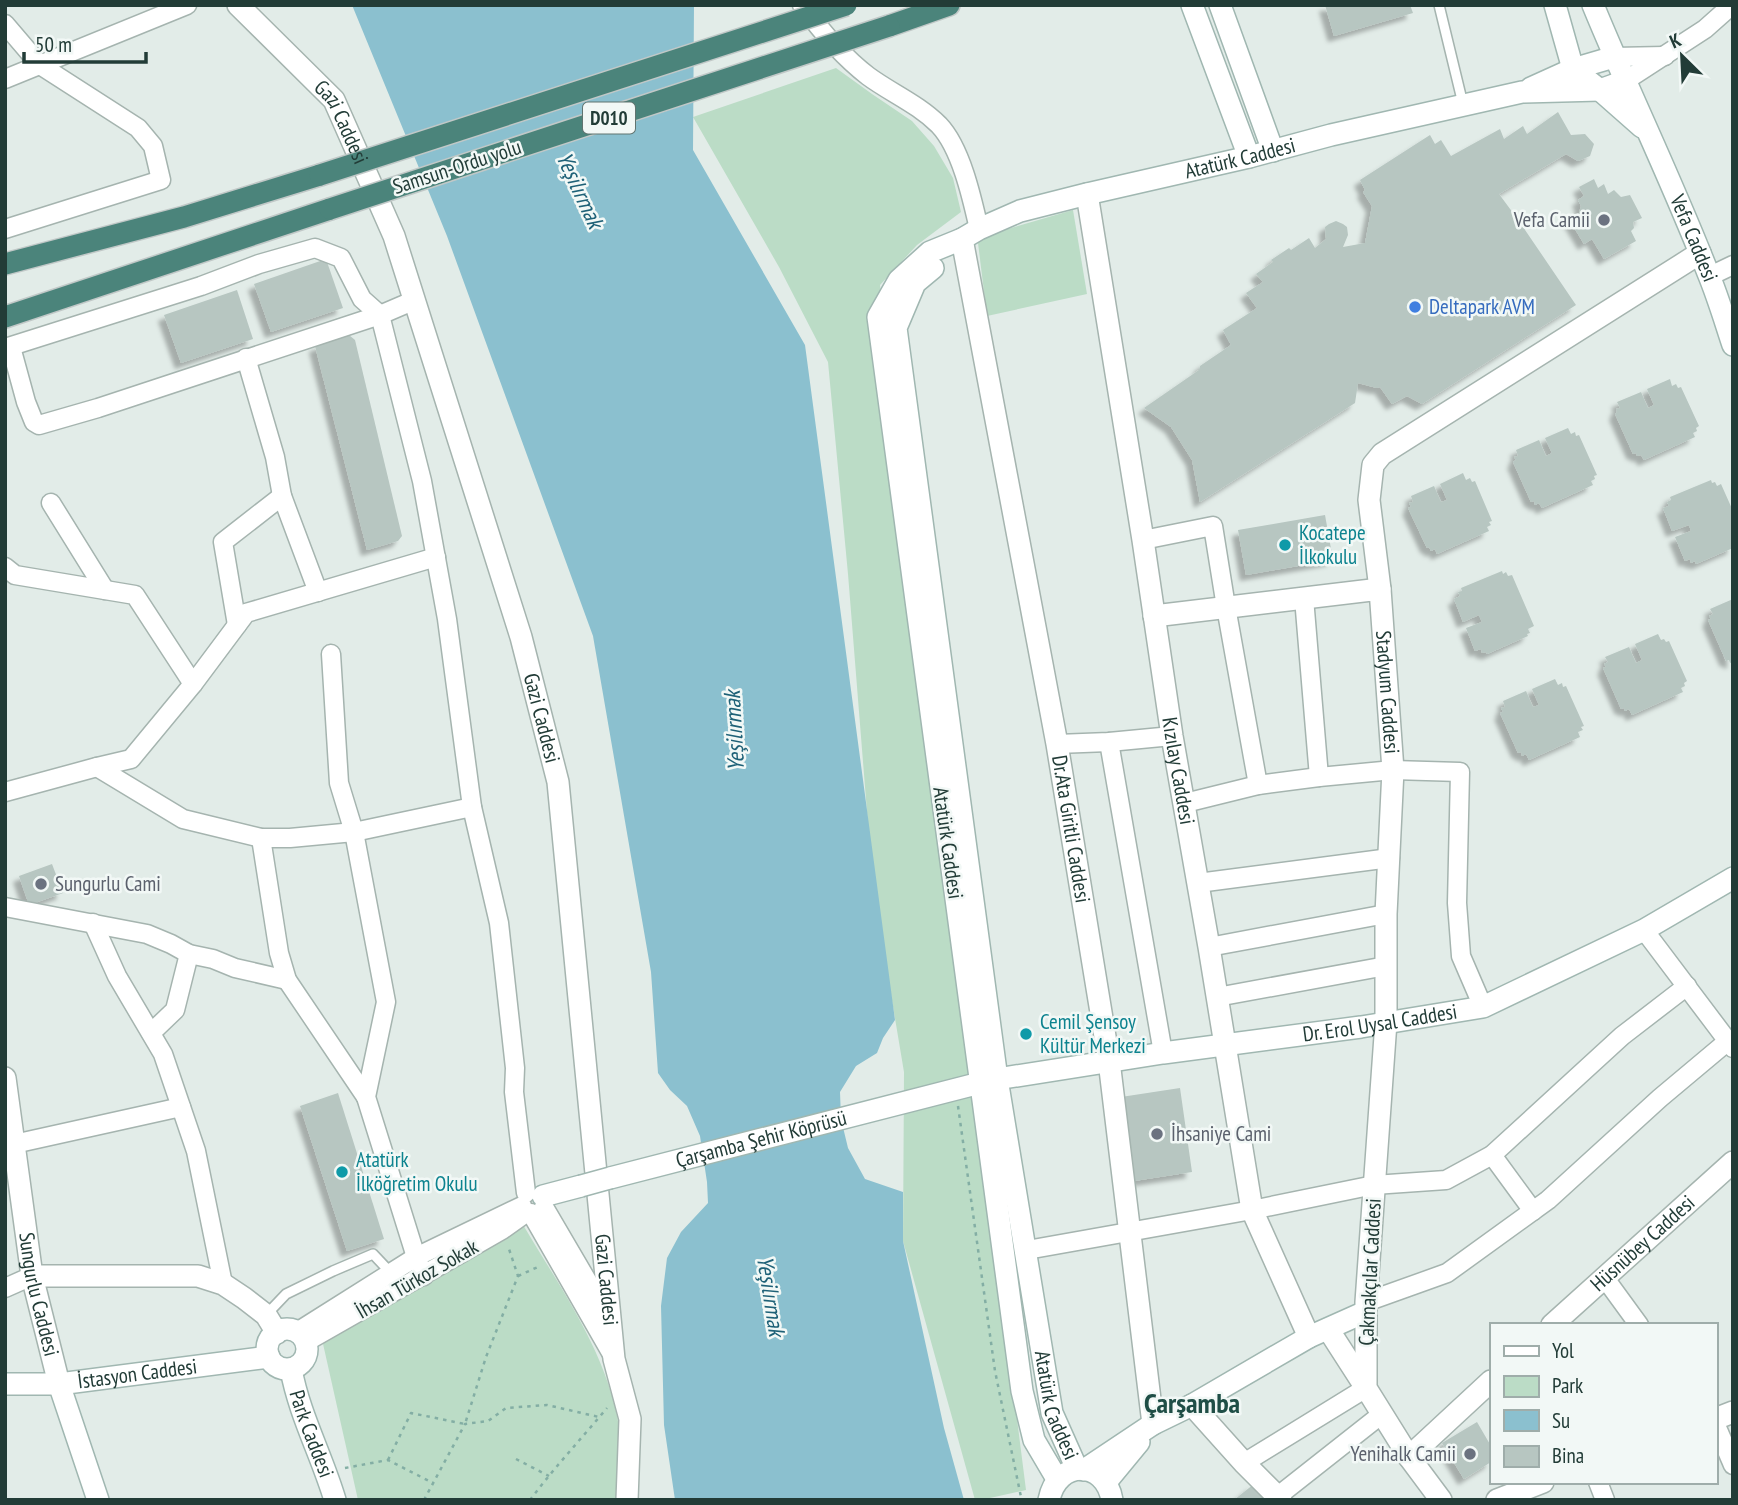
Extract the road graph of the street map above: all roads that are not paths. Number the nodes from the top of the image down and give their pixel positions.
1 (187, 5) edge
2 (238, 5) edge
3 (802, 5) edge
4 (846, 5) edge
5 (949, 5) edge
6 (1192, 5) edge
7 (1220, 5) edge
8 (1439, 5) edge
9 (1555, 5) edge
10 (1593, 5) edge
11 (1732, 5) edge
12 (5, 24) edge
13 (1665, 56) junction
14 (1614, 57) junction
15 (40, 65) junction
16 (1573, 69) junction
17 (5, 79) edge
18 (1625, 81) junction
19 (1600, 90) junction
20 (1522, 92) junction
21 (1463, 106) junction
22 (1649, 133) junction
23 (1273, 151) junction
24 (1249, 158) junction
25 (1087, 194) junction
26 (5, 229) edge
27 (970, 234) junction
28 (1700, 253) junction
29 (5, 264) edge
30 (1733, 265) edge
31 (1710, 276) junction
32 (415, 300) junction
33 (380, 315) junction
34 (5, 317) edge
35 (1733, 345) edge
36 (8, 347) edge
37 (246, 358) junction
38 (282, 496) junction
39 (51, 503) dead end
40 (1143, 540) junction
41 (436, 557) junction
42 (8, 575) edge
43 (1380, 589) junction
44 (105, 590) junction
45 (318, 592) junction
46 (1304, 598) junction
47 (1226, 607) junction
48 (1154, 617) junction
49 (237, 625) junction
50 (331, 654) dead end
51 (192, 684) junction
52 (1172, 736) junction
53 (1109, 742) junction
54 (1058, 744) junction
55 (97, 767) junction
56 (1393, 770) junction
57 (1319, 777) junction
58 (1258, 785) junction
59 (5, 792) edge
60 (1185, 803) junction
61 (472, 807) junction
62 (354, 832) junction
63 (261, 838) junction
64 (1390, 858) junction
65 (1733, 878) edge
66 (1198, 883) junction
67 (5, 907) edge
68 (1386, 914) junction
69 (93, 923) junction
70 (1644, 930) junction
71 (1209, 947) junction
72 (189, 954) junction
73 (1386, 966) junction
74 (287, 980) junction
75 (1687, 986) junction
76 (1217, 997) junction
77 (1483, 1007) junction
78 (1386, 1023) junction
79 (151, 1033) junction
80 (1730, 1044) edge
81 (1225, 1046) junction
82 (1163, 1053) junction
83 (1109, 1062) junction
84 (5, 1078) edge
85 (989, 1081) junction
86 (366, 1097) junction
87 (6, 1100) edge
88 (181, 1107) junction
89 (14, 1144) junction
90 (1492, 1155) junction
91 (1733, 1161) edge
92 (1374, 1185) junction
93 (533, 1203) junction
94 (1251, 1210) junction
95 (1533, 1211) junction
96 (1130, 1233) junction
97 (1027, 1250) junction
98 (416, 1257) junction
99 (391, 1273) junction
100 (32, 1276) junction
101 (424, 1276) junction
102 (1604, 1277) junction
103 (223, 1283) junction
104 (5, 1289) edge
105 (1366, 1307) junction
106 (610, 1320) junction
107 (1554, 1323) edge
108 (1638, 1323) edge
109 (286, 1331) junction
110 (1318, 1333) junction
111 (269, 1357) junction
112 (614, 1359) junction
113 (291, 1369) junction
114 (1490, 1382) edge
115 (5, 1384) edge
116 (59, 1384) junction
117 (1366, 1388) junction
118 (1192, 1405) junction
119 (1733, 1412) edge
120 (1382, 1414) junction
121 (1717, 1420) edge
122 (1153, 1424) junction
123 (1717, 1426) edge
124 (1409, 1457) junction
125 (1244, 1463) junction
126 (1733, 1465) edge
127 (1080, 1470) junction
128 (1057, 1479) junction
129 (1538, 1484) edge
130 (1109, 1491) edge
131 (1279, 1498) edge
132 (98, 1500) edge
133 (335, 1500) edge
134 (627, 1500) edge
135 (1049, 1500) edge
136 (1441, 1500) edge
137 (1497, 1500) edge

1 - 15 street
2 - 32 street, Gazi Caddesi
3 - 27 street
4 - 29 highway, Samsun-Ordu yolu / D010, bridge
5 - 34 highway, Samsun-Ordu yolu / D010, bridge
6 - 24 street
7 - 23 street
8 - 21 lane
9 - 16 street
10 - 14 street, Vefa Caddesi
11 - 13 street
12 - 15 street
13 - 14 street
13 - 18 street
14 - 16 street
14 - 18 street, Vefa Caddesi
15 - 17 street
15 - 26 street
16 - 19 street
16 - 20 street
18 - 19 street
18 - 22 street, Vefa Caddesi
19 - 20 street
19 - 22 street
20 - 21 street, Atatürk Caddesi
21 - 23 street, Atatürk Caddesi
22 - 28 street, Vefa Caddesi
23 - 24 street, Atatürk Caddesi
24 - 25 street, Atatürk Caddesi
25 - 27 street, Atatürk Caddesi
25 - 40 street, Kızılay Caddesi
27 - 54 street, Dr.Ata Giritli Caddesi
27 - 85 street, Atatürk Caddesi
28 - 31 street, Vefa Caddesi
28 - 43 street, Stadyum Caddesi
30 - 31 street
31 - 35 street, Vefa Caddesi
32 - 33 street
32 - 106 street, Gazi Caddesi
33 - 36 street
33 - 37 street
33 - 41 street
36 - 37 street
37 - 38 street
38 - 45 street
38 - 49 street
39 - 44 street
40 - 47 street
40 - 48 street, Kızılay Caddesi
41 - 45 street
41 - 61 street
42 - 44 street
43 - 46 street
43 - 56 street, Stadyum Caddesi
44 - 51 street
45 - 49 street
46 - 47 street
46 - 57 street
47 - 48 street
47 - 58 street
48 - 52 street, Kızılay Caddesi
49 - 51 street
50 - 62 street
51 - 55 street
52 - 53 street
52 - 60 street, Kızılay Caddesi
53 - 54 street
53 - 82 street
54 - 83 street, Dr.Ata Giritli Caddesi
55 - 59 street
55 - 63 street
56 - 57 street
56 - 64 street, Stadyum Caddesi
56 - 77 street
57 - 58 street
58 - 60 street
60 - 66 street, Kızılay Caddesi
61 - 62 street
61 - 93 street
62 - 63 street
62 - 86 street
63 - 74 street
64 - 66 street
64 - 68 street, Stadyum Caddesi
65 - 70 street, Dr. Erol Uysal Caddesi
66 - 71 street, Kızılay Caddesi
67 - 69 street
68 - 71 street
68 - 73 street, Stadyum Caddesi
69 - 72 street
69 - 79 street
70 - 75 street
70 - 77 street, Dr. Erol Uysal Caddesi
71 - 76 street, Kızılay Caddesi
72 - 74 street
72 - 79 street
73 - 76 street
73 - 78 street, Stadyum Caddesi
74 - 86 street
75 - 80 street
75 - 90 street
76 - 81 street, Kızılay Caddesi
77 - 78 street, Dr. Erol Uysal Caddesi
78 - 81 street, Dr. Erol Uysal Caddesi
78 - 92 street, Çakmakçılar Caddesi
79 - 88 street
80 - 95 street
81 - 82 street, Dr. Erol Uysal Caddesi
81 - 94 street, Kızılay Caddesi
82 - 83 street, Dr. Erol Uysal Caddesi
83 - 85 street, Dr. Erol Uysal Caddesi
83 - 96 street, Dr.Ata Giritli Caddesi
84 - 87 street, Sungurlu Caddesi
85 - 93 street, Çarşamba Şehir Köprüsü, bridge
85 - 97 street, Atatürk Caddesi
85 - 128 street, Atatürk Caddesi
86 - 98 street
87 - 89 street, Sungurlu Caddesi
88 - 89 street
88 - 103 street
89 - 100 street, Sungurlu Caddesi
90 - 92 street
90 - 95 street
91 - 102 street, Hüsnübey Caddesi
92 - 94 street
92 - 105 street, Çakmakçılar Caddesi
93 - 98 street
93 - 101 street, İhsan Türkoz Sokak
93 - 106 street
93 - 112 street
94 - 96 street
94 - 110 street, Kızılay Caddesi
95 - 105 street
96 - 97 street
96 - 122 street, Dr.Ata Giritli Caddesi
97 - 127 street, Atatürk Caddesi
98 - 99 street
98 - 101 street
99 - 109 street
99 - 109 lane
100 - 103 street
100 - 104 street
100 - 116 street, Sungurlu Caddesi
101 - 109 street, İhsan Türkoz Sokak
102 - 107 street, Hüsnübey Caddesi
102 - 108 street
103 - 109 street
105 - 110 street
105 - 117 street, Çakmakçılar Caddesi
106 - 112 street, Gazi Caddesi
109 - 111 street
109 - 113 street
110 - 117 street, Kızılay Caddesi
110 - 118 street
111 - 113 street
111 - 116 street, İstasyon Caddesi
112 - 134 street, Gazi Caddesi
113 - 133 street, Park Caddesi
114 - 124 street
115 - 116 street, İstasyon Caddesi
116 - 132 street, Sungurlu Caddesi
117 - 120 street
117 - 125 street
118 - 122 street
118 - 125 street
119 - 121 street
120 - 124 street
120 - 131 street
122 - 127 street
122 - 130 street
123 - 126 street
124 - 136 street
125 - 131 street
127 - 128 street
127 - 130 street
128 - 135 street
129 - 137 street

